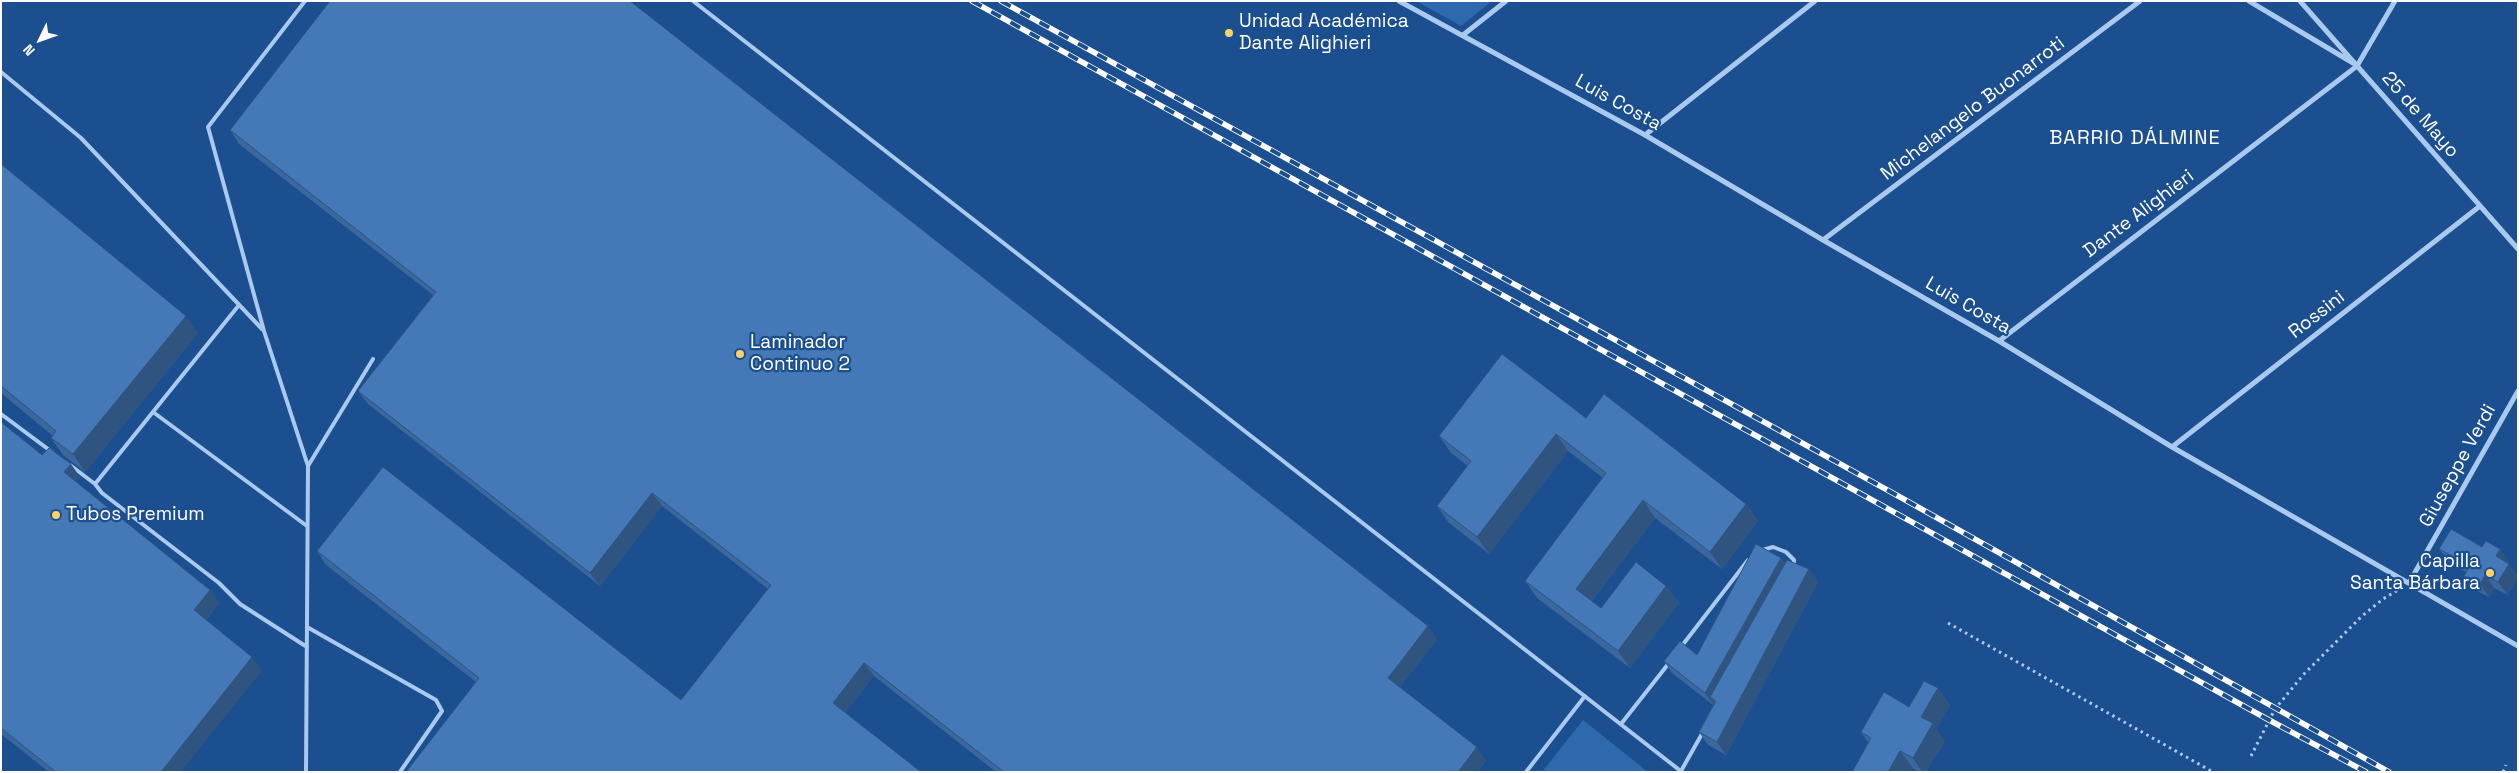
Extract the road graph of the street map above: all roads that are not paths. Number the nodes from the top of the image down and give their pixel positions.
1 (306, 1) edge
2 (692, 1) edge
3 (1399, 1) edge
4 (1506, 1) edge
5 (1815, 1) edge
6 (2140, 1) edge
7 (2250, 1) edge
8 (2300, 1) edge
9 (2395, 1) edge
10 (1463, 35) junction
11 (2358, 66) junction
12 (1, 72) edge
13 (1645, 135) junction
14 (2480, 206) junction
15 (1823, 240) junction
16 (2518, 249) edge
17 (239, 305) junction
18 (264, 331) junction
19 (1999, 341) junction
20 (373, 358) dead end
21 (2518, 391) edge
22 (153, 412) junction
23 (1, 414) edge
24 (2172, 447) junction
25 (54, 453) edge
26 (68, 463) edge
27 (308, 466) junction
28 (95, 484) junction
29 (307, 526) junction
30 (1756, 553) edge
31 (1750, 558) edge
32 (1795, 568) edge
33 (2409, 583) junction
34 (307, 627) junction
35 (2518, 646) edge
36 (307, 647) junction
37 (1680, 648) edge
38 (1674, 656) edge
39 (1585, 696) junction
40 (1621, 724) junction
41 (1705, 729) edge
42 (1682, 771) edge
43 (306, 772) edge
44 (400, 772) edge
45 (1526, 772) edge

1 - 18 lane
2 - 39 lane
3 - 10 street, Luis Costa
4 - 10 street
5 - 13 street
6 - 15 street, Michelangelo Buonarroti
7 - 11 street
8 - 11 street, 25 de Mayo
9 - 11 street, Dante Alighieri
10 - 13 street, Luis Costa
11 - 14 street, 25 de Mayo
11 - 19 street, Dante Alighieri
12 - 17 lane
13 - 15 street, Luis Costa
14 - 16 street, 25 de Mayo
14 - 24 street, Rossini
15 - 19 street, Luis Costa
17 - 18 lane
17 - 22 lane
18 - 27 lane
19 - 24 street, Luis Costa
20 - 27 lane
21 - 33 street, Giuseppe Verdi
22 - 28 lane
22 - 29 lane
23 - 25 lane
24 - 33 street, Luis Costa
26 - 28 lane
27 - 29 lane
28 - 36 lane
29 - 34 lane
30 - 32 lane
31 - 37 lane
33 - 35 street, Luis Costa
34 - 36 lane
34 - 44 lane
36 - 43 lane
38 - 40 lane
39 - 40 lane
39 - 45 lane
40 - 42 lane
41 - 42 lane

